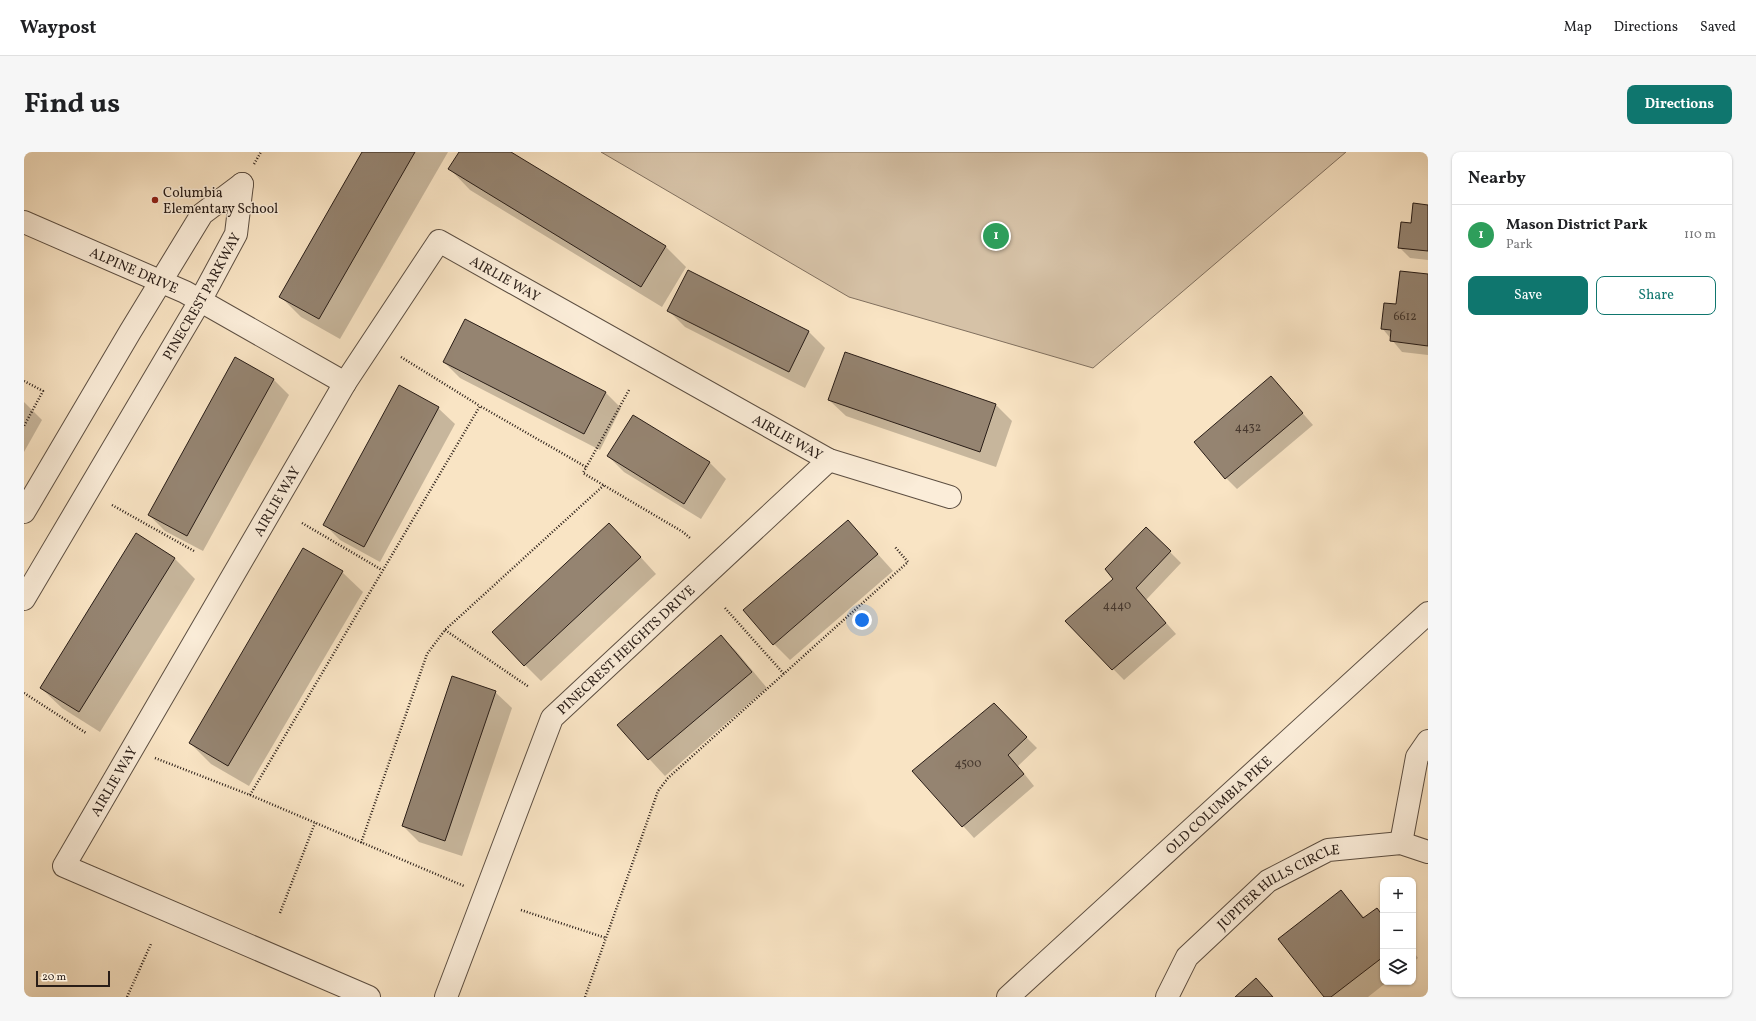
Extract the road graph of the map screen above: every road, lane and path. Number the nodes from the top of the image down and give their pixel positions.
1 (24, 222) edge
2 (160, 282) junction
3 (200, 301) junction
4 (401, 357) dead end
5 (24, 381) edge
6 (345, 383) junction
7 (629, 390) dead end
8 (480, 406) junction
9 (24, 426) edge
10 (829, 460) junction
11 (586, 467) junction
12 (604, 485) junction
13 (950, 497) dead end
14 (112, 505) dead end
15 (24, 512) edge
16 (302, 523) dead end
17 (690, 538) dead end
18 (895, 547) dead end
19 (194, 551) dead end
20 (382, 570) junction
21 (24, 599) edge
22 (725, 608) dead end
23 (1428, 613) edge
24 (446, 630) junction
25 (784, 674) junction
26 (529, 687) dead end
27 (24, 693) edge
28 (86, 733) dead end
29 (1428, 741) edge
30 (149, 755) dead end
31 (250, 795) junction
32 (315, 823) junction
33 (361, 843) junction
34 (1401, 843) junction
35 (1428, 852) edge
36 (468, 887) dead end
37 (521, 910) dead end
38 (280, 913) dead end
39 (606, 938) junction
40 (151, 944) dead end
41 (127, 997) edge
42 (369, 997) edge
43 (446, 997) edge
44 (586, 997) edge
45 (1008, 997) edge
46 (1167, 997) edge

1 - 2 street, ALPINE DRIVE
2 - 3 street, ALPINE DRIVE
2 - 3 street, PINECREST PARKWAY
2 - 15 street, PINECREST PARKWAY
3 - 6 street, ALPINE DRIVE
3 - 21 street, PINECREST PARKWAY
4 - 8 path
5 - 9 path
6 - 10 street, AIRLIE WAY
6 - 42 street, AIRLIE WAY
7 - 11 path
8 - 11 path
8 - 20 path
10 - 13 street
10 - 43 street, PINECREST HEIGHTS DRIVE
11 - 12 path
12 - 17 path
12 - 24 path
14 - 19 path
16 - 20 path
18 - 25 path
20 - 31 path
22 - 25 path
23 - 45 street, OLD COLUMBIA PIKE
24 - 26 path
24 - 33 path
25 - 39 path
27 - 28 path
29 - 34 street
30 - 31 path
31 - 32 path
32 - 33 path
32 - 38 path
33 - 36 path
34 - 35 street, JUPITER HILLS CIRCLE
34 - 46 street, JUPITER HILLS CIRCLE
37 - 39 path
39 - 44 path
40 - 41 path

